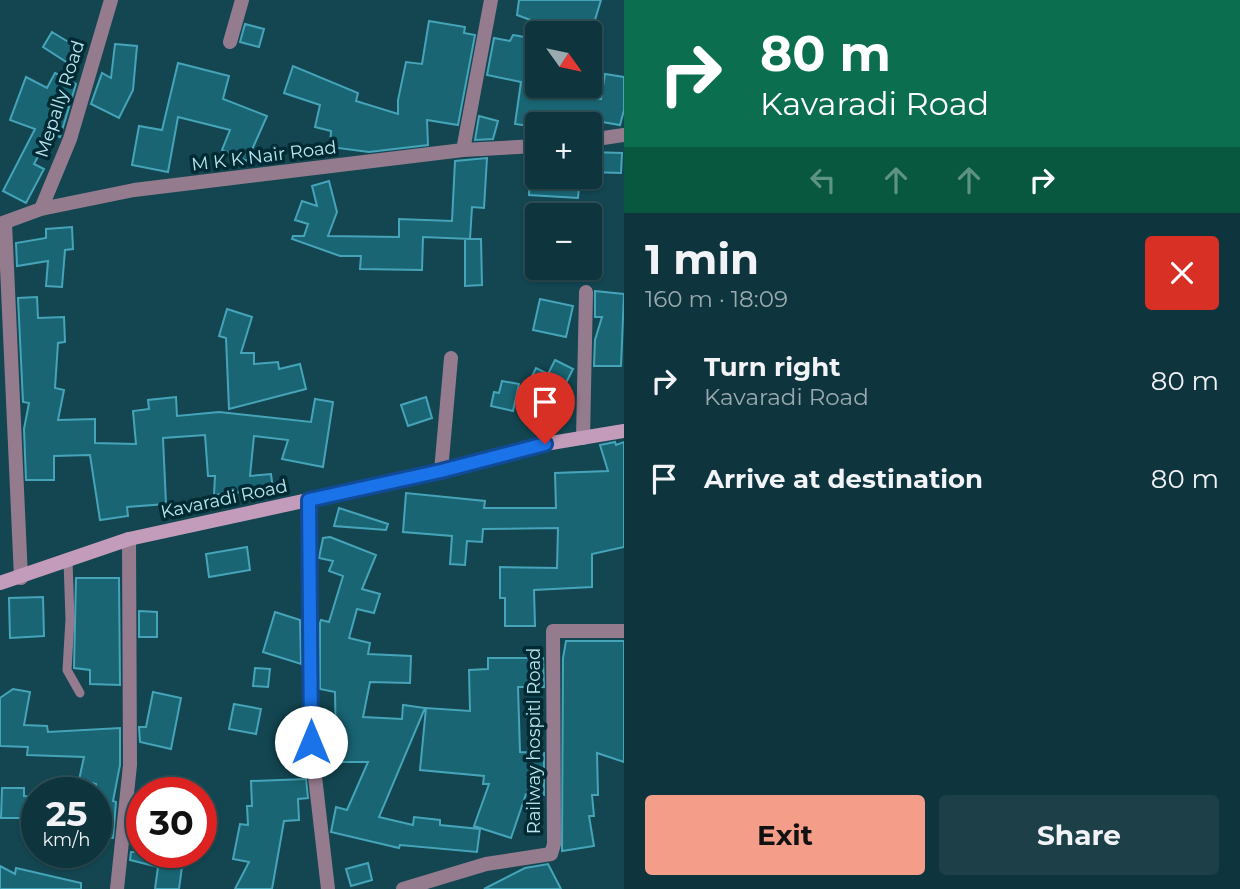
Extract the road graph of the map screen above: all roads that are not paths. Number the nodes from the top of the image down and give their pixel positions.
1 (111, 0) edge
2 (242, 0) edge
3 (491, 0) edge
4 (230, 42) dead end
5 (624, 135) edge
6 (602, 138) edge
7 (525, 147) edge
8 (463, 150) junction
9 (41, 209) junction
10 (2, 223) edge
11 (586, 292) dead end
12 (451, 359) dead end
13 (624, 431) edge
14 (583, 438) junction
15 (441, 471) junction
16 (309, 500) junction
17 (129, 539) junction
18 (68, 561) junction
19 (21, 578) junction
20 (0, 583) edge
21 (624, 631) edge
22 (80, 693) dead end
23 (117, 889) edge
24 (328, 889) edge
25 (403, 889) edge

1 - 9 street, Mepally Road
2 - 4 street
3 - 8 street
5 - 6 street
7 - 8 street, M K K Nair Road
8 - 9 street, M K K Nair Road
9 - 10 street, M K K Nair Road
10 - 19 street
11 - 14 street
12 - 15 street
13 - 14 main road, Kavaradi Road
14 - 15 main road, Kavaradi Road
15 - 16 main road, Kavaradi Road
16 - 17 main road, Kavaradi Road
16 - 24 street
17 - 18 main road, Kavaradi Road
17 - 23 street
18 - 19 main road, Kavaradi Road
18 - 22 lane
19 - 20 main road, Kavaradi Road
21 - 25 street, Railway hospitl Road

